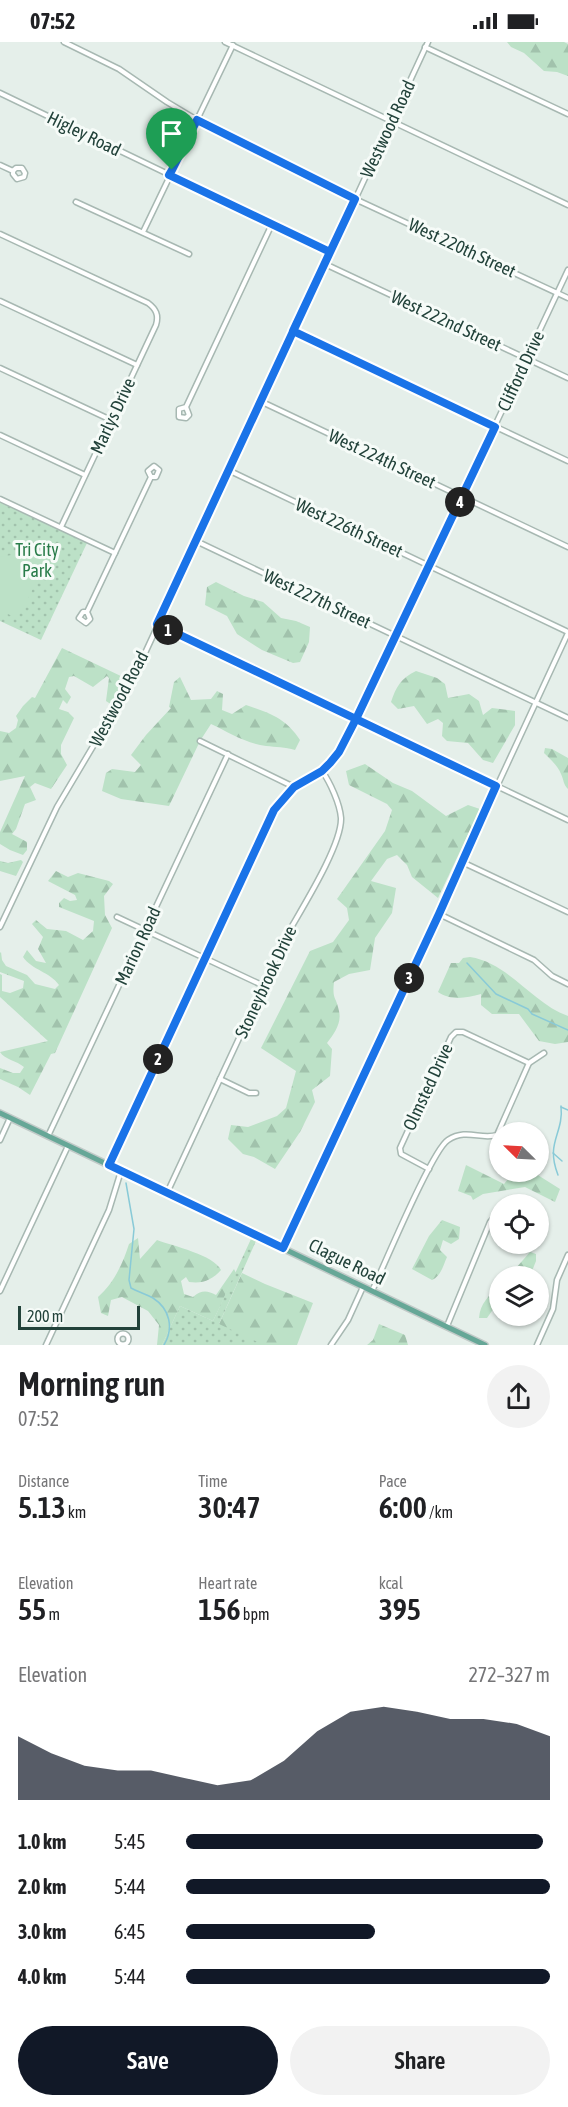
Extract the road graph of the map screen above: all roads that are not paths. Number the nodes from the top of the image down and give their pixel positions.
1 (64, 42) edge
2 (225, 42) edge
3 (428, 42) edge
4 (233, 45) junction
5 (425, 47) junction
6 (0, 93) edge
7 (568, 114) edge
8 (197, 120) junction
9 (391, 122) junction
10 (0, 165) edge
11 (13, 171) dead end
12 (169, 175) junction
13 (355, 199) junction
14 (76, 202) dead end
15 (568, 205) edge
16 (272, 224) junction
17 (142, 232) junction
18 (0, 234) edge
19 (330, 252) junction
20 (189, 254) dead end
21 (325, 264) junction
22 (568, 270) edge
23 (557, 293) junction
24 (568, 298) edge
25 (0, 301) edge
26 (293, 331) junction
27 (527, 359) junction
28 (138, 365) junction
29 (0, 368) edge
30 (568, 378) edge
31 (260, 402) junction
32 (186, 407) dead end
33 (111, 420) junction
34 (495, 427) junction
35 (0, 435) edge
36 (568, 461) edge
37 (228, 470) junction
38 (86, 475) junction
39 (151, 477) dead end
40 (462, 497) junction
41 (0, 499) edge
42 (61, 527) junction
43 (195, 541) junction
44 (568, 547) edge
45 (115, 553) junction
46 (430, 566) junction
47 (87, 612) dead end
48 (157, 624) junction
49 (568, 632) edge
50 (396, 636) junction
51 (535, 702) junction
52 (568, 718) edge
53 (356, 719) junction
54 (200, 741) dead end
55 (228, 754) junction
56 (322, 771) junction
57 (496, 786) junction
58 (294, 787) junction
59 (568, 820) edge
60 (462, 862) junction
61 (568, 912) edge
62 (439, 914) junction
63 (117, 917) dead end
64 (0, 927) edge
65 (146, 930) junction
66 (205, 958) junction
67 (568, 984) edge
68 (264, 986) junction
69 (544, 1053) dead end
70 (529, 1063) junction
71 (220, 1079) junction
72 (256, 1093) dead end
73 (0, 1113) edge
74 (10, 1118) junction
75 (48, 1136) junction
76 (0, 1140) edge
77 (68, 1146) junction
78 (109, 1165) junction
79 (429, 1169) junction
80 (121, 1171) junction
81 (167, 1193) junction
82 (489, 1224) edge
83 (283, 1248) junction
84 (568, 1256) edge
85 (363, 1287) junction
86 (0, 1291) edge
87 (372, 1291) junction
88 (447, 1326) junction
89 (46, 1345) edge
90 (331, 1345) edge
91 (485, 1345) edge
92 (537, 1345) edge

1 - 8 street, West 220th Street
2 - 4 street
3 - 5 street, Westwood Road
4 - 8 street
4 - 9 street
5 - 7 street
5 - 9 street, Westwood Road
6 - 12 street, Higley Road
8 - 12 street
8 - 13 street, West 220th Street
9 - 13 street, Westwood Road
9 - 15 street
10 - 11 street
12 - 16 street, Higley Road
12 - 17 street
13 - 19 street, Westwood Road
13 - 23 street, West 220th Street
14 - 17 street
16 - 19 street, Higley Road
16 - 32 street
17 - 20 street
18 - 28 street, Marlys Drive
19 - 21 street, Westwood Road
21 - 26 street, Westwood Road
21 - 27 street, West 222nd Street
22 - 23 street, Clifford Drive
23 - 24 street, West 220th Street
23 - 27 street, Clifford Drive
25 - 28 street
26 - 31 street, Westwood Road
26 - 34 street
27 - 30 street, West 222nd Street
27 - 34 street, Clifford Drive
28 - 33 street, Marlys Drive
29 - 33 street
31 - 37 street, Westwood Road
31 - 40 street, West 224th Street
33 - 38 street, Marlys Drive
34 - 36 street
34 - 40 street, Clifford Drive
35 - 38 street
37 - 43 street, Westwood Road
37 - 46 street, West 226th Street
38 - 42 street, Marlys Drive
39 - 45 street
40 - 44 street, West 224th Street
40 - 46 street, Clifford Drive
41 - 42 street
42 - 45 street
43 - 48 street, Westwood Road
43 - 50 street, West 227th Street
45 - 47 street
46 - 49 street, West 226th Street
46 - 50 street, Clifford Drive
48 - 53 street
48 - 64 street, Westwood Road
49 - 51 street
50 - 51 street, West 227th Street
50 - 53 street, Clifford Drive
51 - 52 street, West 227th Street
51 - 57 street
53 - 56 street, Clifford Drive
53 - 57 street
54 - 55 street
55 - 58 street
55 - 65 street, Marion Road
56 - 58 street, Clifford Drive
56 - 68 street, Stoneybrook Drive
57 - 59 street
57 - 60 street
58 - 66 street, Clifford Drive
60 - 61 street
60 - 62 street
62 - 67 street
62 - 83 street
63 - 65 street
65 - 66 street
65 - 75 street, Marion Road
66 - 68 street
66 - 78 street, Clifford Drive
68 - 71 street, Stoneybrook Drive
69 - 70 street
70 - 79 street
70 - 79 street, Olmsted Drive
71 - 72 street
71 - 81 street, Stoneybrook Drive
73 - 74 main road, Clague Road
74 - 75 main road, Clague Road
74 - 76 street
75 - 77 main road, Clague Road
77 - 78 main road, Clague Road
77 - 86 street
78 - 80 main road, Clague Road
79 - 87 street
80 - 81 main road, Clague Road
80 - 89 street
81 - 83 main road, Clague Road
82 - 88 street
83 - 85 main road, Clague Road
84 - 92 street
85 - 87 main road, Clague Road
85 - 90 street
87 - 88 main road, Clague Road
88 - 91 main road, Clague Road

